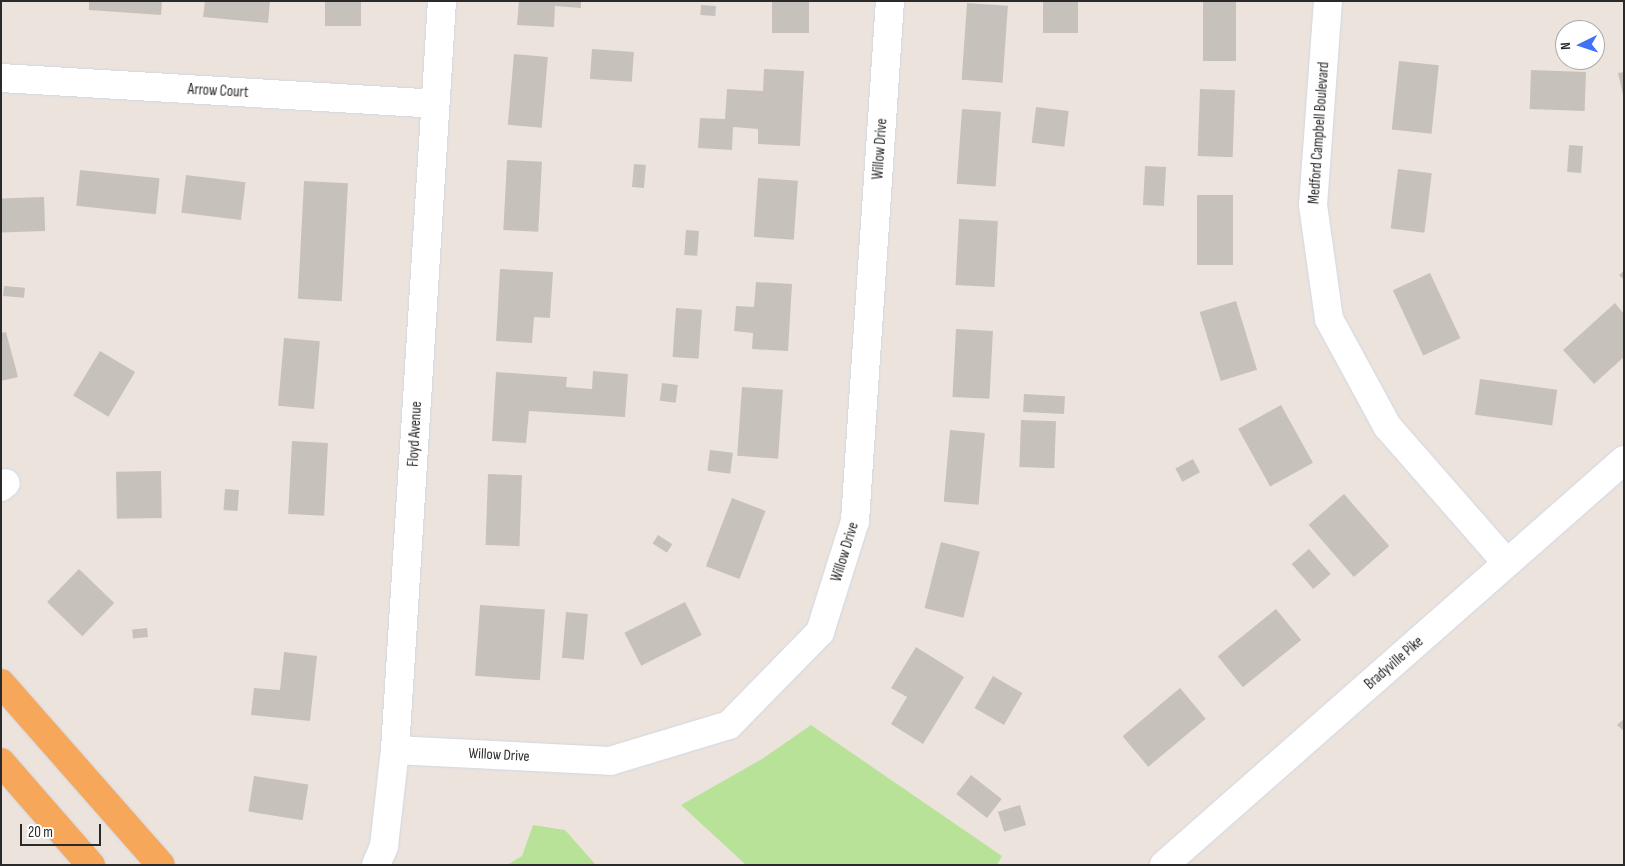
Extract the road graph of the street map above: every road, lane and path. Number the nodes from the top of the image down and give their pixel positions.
1 (442, 1) edge
2 (890, 1) edge
3 (1328, 1) edge
4 (1, 78) edge
5 (435, 104) junction
6 (1624, 460) edge
7 (1507, 563) junction
8 (1, 683) edge
9 (396, 750) junction
10 (1, 762) edge
11 (91, 865) edge
12 (161, 865) edge
13 (376, 865) edge
14 (1164, 865) edge

1 - 5 street, Floyd Avenue
2 - 9 street, Willow Drive
3 - 7 street, Medford Campbell Boulevard
4 - 5 street, Arrow Court
5 - 9 street, Floyd Avenue
6 - 7 street, Bradyville Pike
7 - 14 street, Bradyville Pike
8 - 12 highway
9 - 13 street, Floyd Avenue
10 - 11 highway

